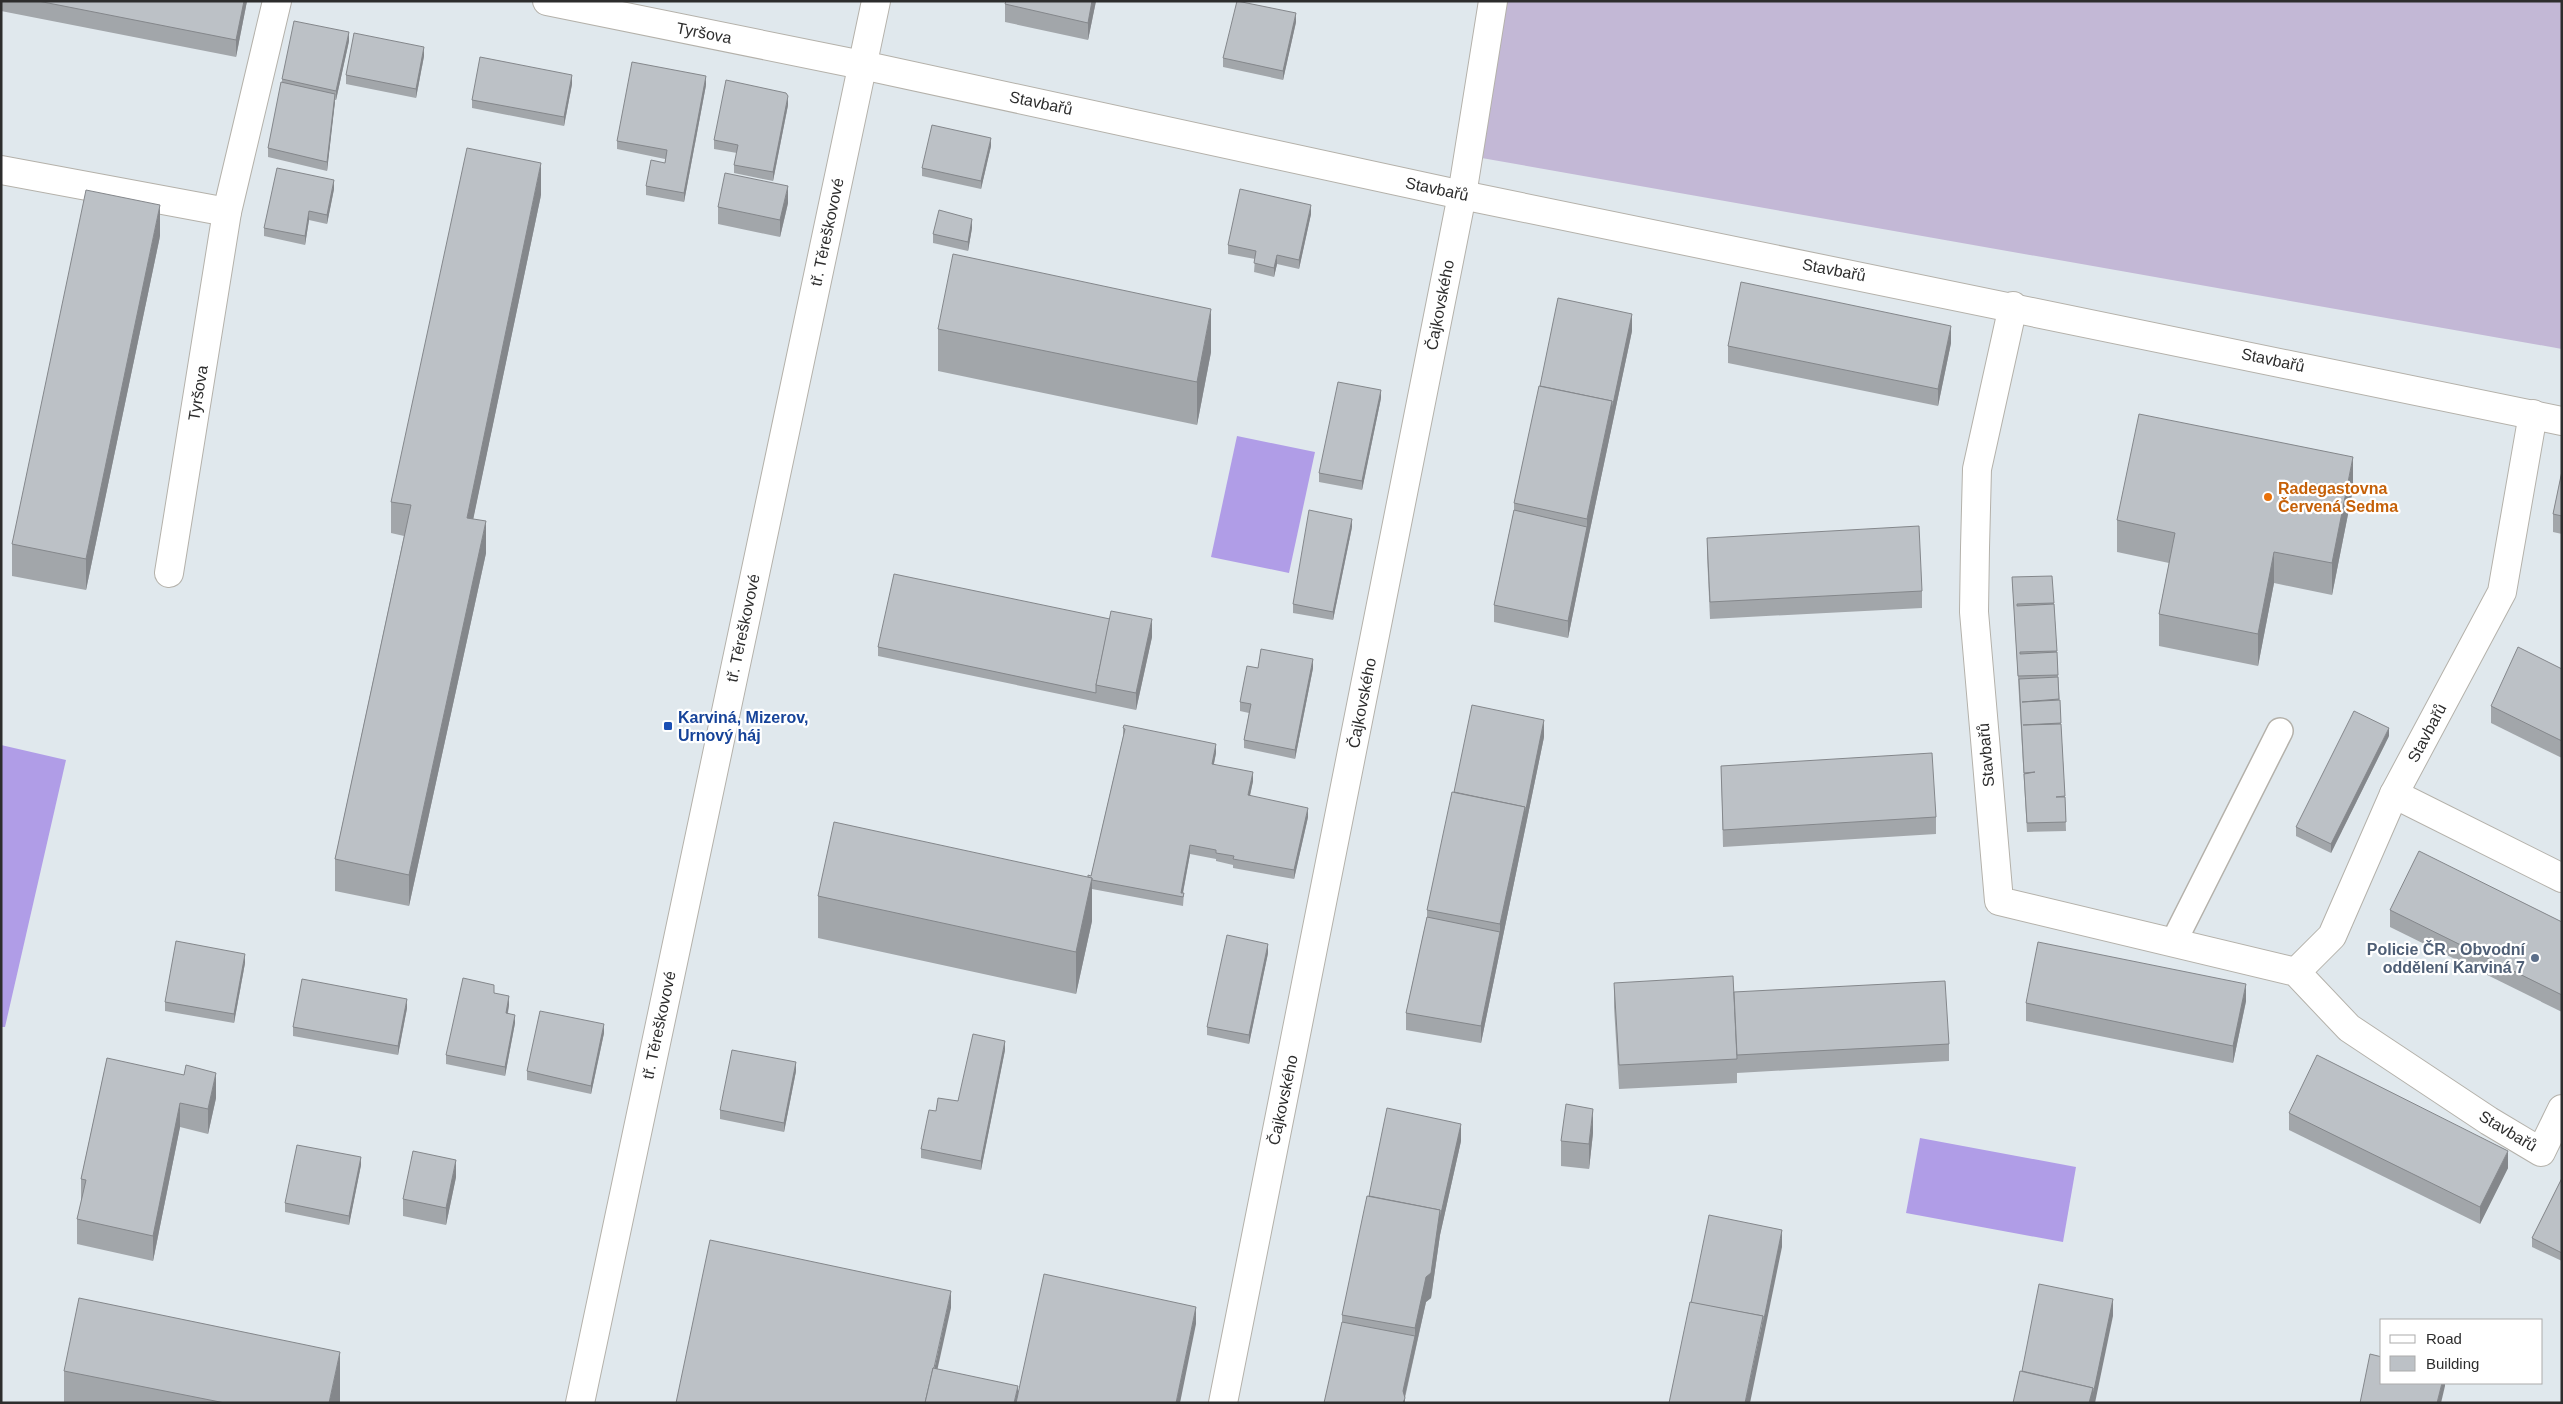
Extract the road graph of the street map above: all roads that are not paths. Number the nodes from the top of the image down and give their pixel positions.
1 (278, 1) edge
2 (547, 1) edge
3 (876, 1) edge
4 (1493, 1) edge
5 (862, 65) junction
6 (1, 170) edge
7 (1462, 195) junction
8 (227, 212) junction
9 (2013, 306) junction
10 (2533, 414) junction
11 (2562, 421) edge
12 (168, 573) dead end
13 (2280, 731) dead end
14 (2394, 794) junction
15 (2562, 878) edge
16 (2173, 943) junction
17 (2296, 972) junction
18 (2562, 1109) edge
19 (580, 1403) edge
20 (1223, 1403) edge

1 - 8 street, Tyršova
2 - 5 street, Tyršova
3 - 5 street, tř. Těreškovové
4 - 7 street, Čajkovského
5 - 7 street, Stavbařů
5 - 19 street, tř. Těreškovové
6 - 8 street
7 - 9 street, Stavbařů
7 - 20 street, Čajkovského
8 - 12 street, Tyršova
9 - 10 street, Stavbařů
9 - 16 street, Stavbařů
10 - 11 street, Stavbařů
10 - 14 street, Stavbařů
13 - 16 lane
14 - 15 street
14 - 17 street, Stavbařů
16 - 17 street, Stavbařů
17 - 18 street, Stavbařů

